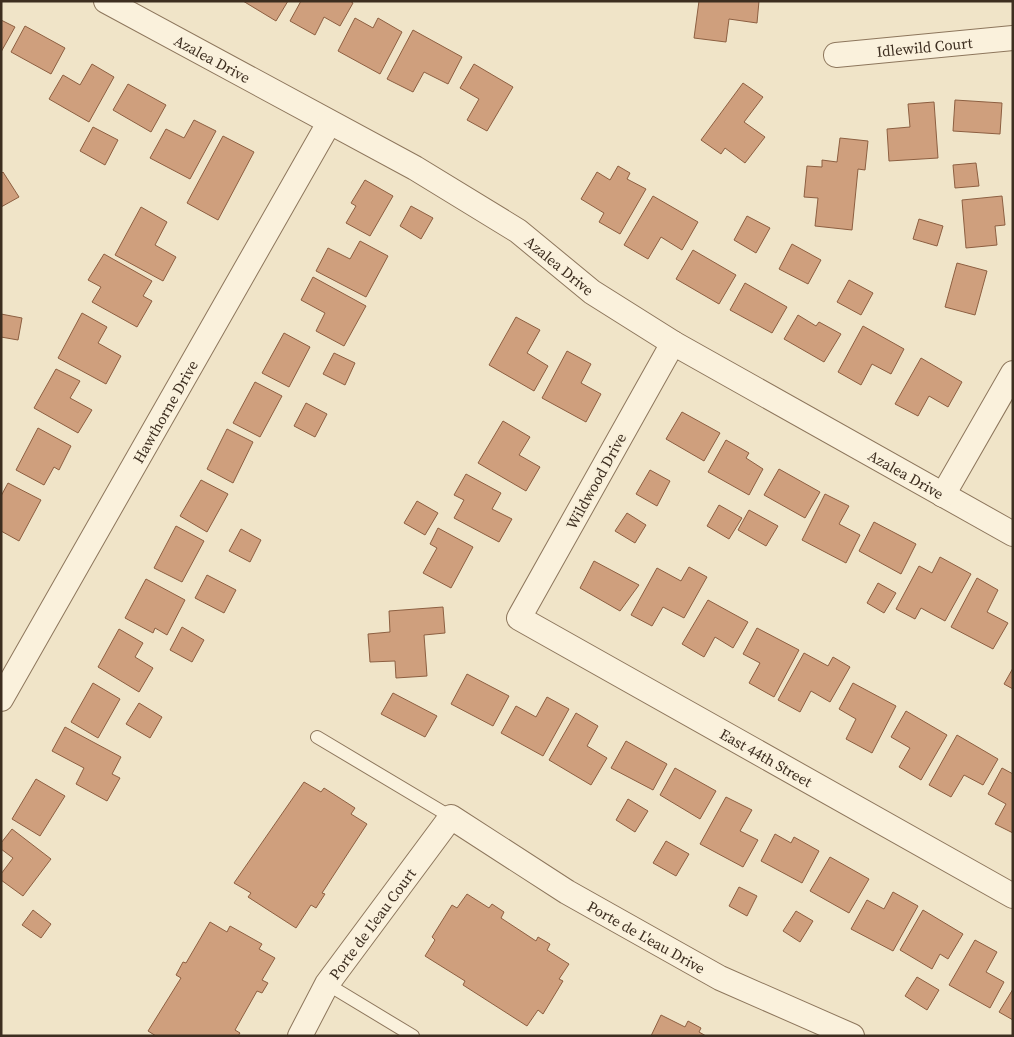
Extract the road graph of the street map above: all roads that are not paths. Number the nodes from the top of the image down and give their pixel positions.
1 (106, 1) edge
2 (1013, 38) edge
3 (836, 55) dead end
4 (329, 123) junction
5 (673, 343) junction
6 (1013, 373) edge
7 (943, 495) junction
8 (1013, 534) edge
9 (519, 618) joint
10 (1, 698) edge
11 (317, 737) dead end
12 (451, 817) junction
13 (1013, 896) edge
14 (327, 984) junction
15 (300, 1036) edge
16 (413, 1036) edge
17 (852, 1036) edge

1 - 4 street, Azalea Drive
2 - 3 street, Idlewild Court
4 - 5 street, Azalea Drive
4 - 10 street, Hawthorne Drive
5 - 7 street, Azalea Drive
5 - 9 street, Wildwood Drive
6 - 7 street
7 - 8 street, Azalea Drive
9 - 13 street, East 44th Street
11 - 12 lane
12 - 14 street, Porte de L'eau Court
12 - 17 street, Porte de L'eau Drive
14 - 15 street, Porte de L'eau Court
14 - 16 lane

